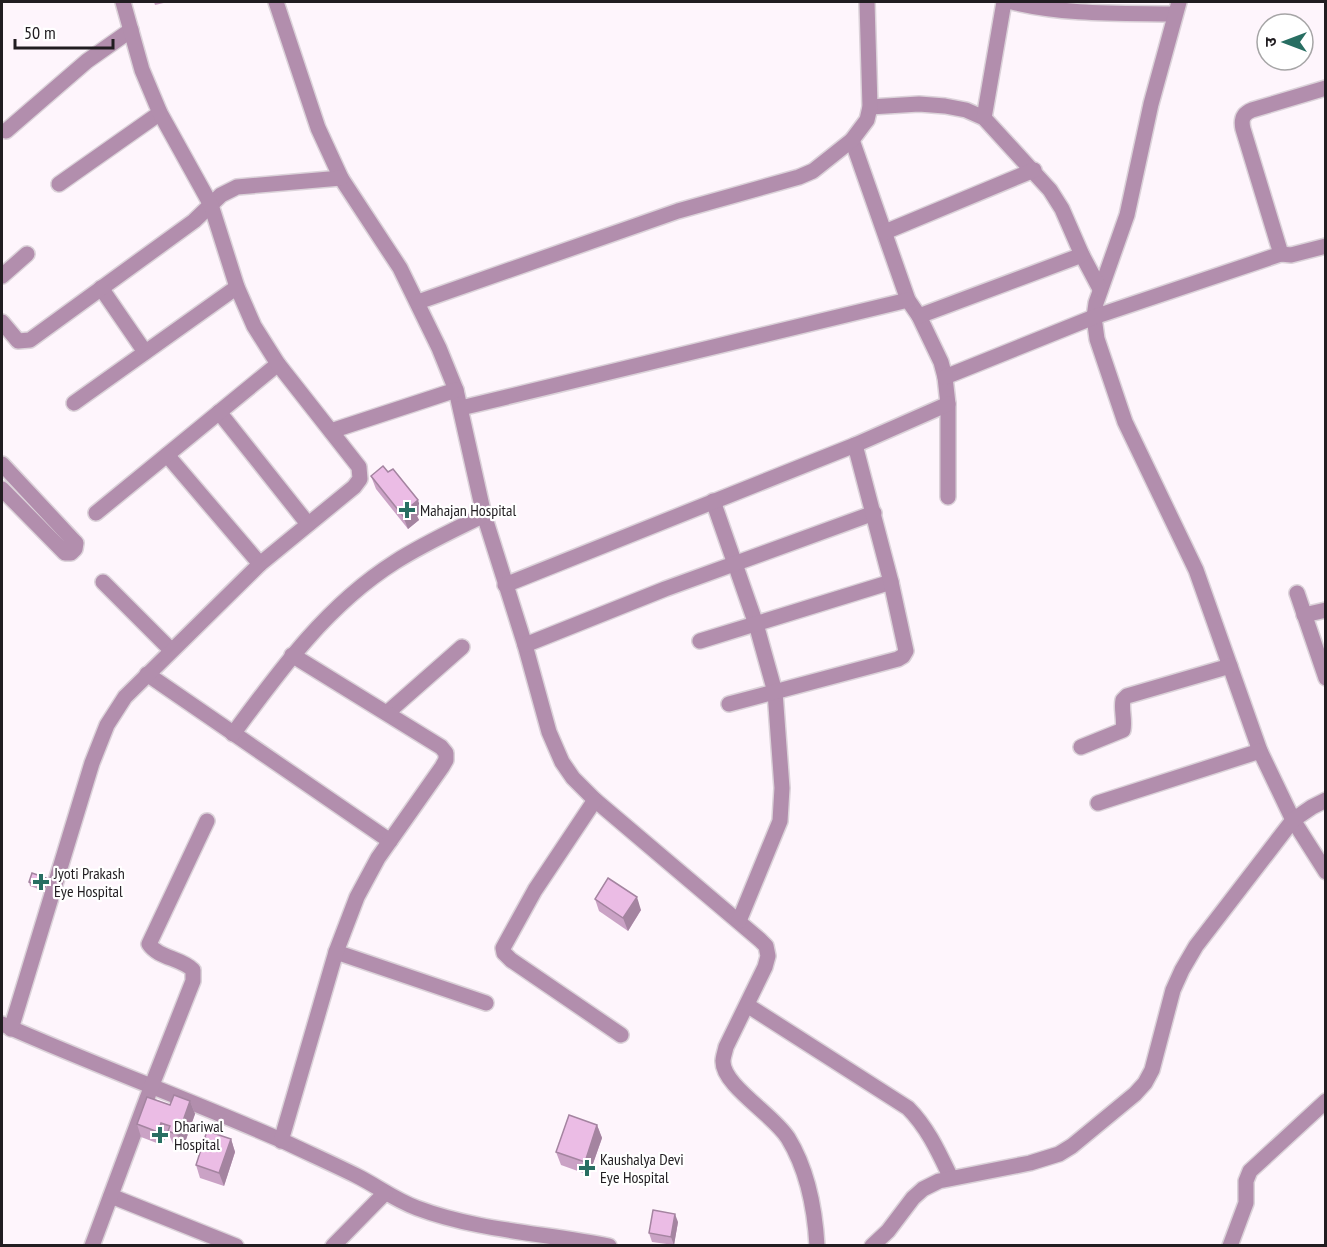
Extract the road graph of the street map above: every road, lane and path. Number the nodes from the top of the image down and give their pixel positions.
1 (123, 2) edge
2 (276, 2) edge
3 (867, 2) edge
4 (1004, 2) edge
5 (1012, 2) edge
6 (1177, 8) edge
7 (131, 30) junction
8 (1326, 88) edge
9 (870, 107) junction
10 (160, 113) junction
11 (984, 118) junction
12 (6, 131) dead end
13 (852, 140) junction
14 (1034, 170) junction
15 (341, 178) junction
16 (59, 184) dead end
17 (211, 205) junction
18 (885, 232) junction
19 (1325, 250) edge
20 (27, 254) dead end
21 (1281, 254) junction
22 (1082, 255) junction
23 (2, 276) edge
24 (237, 287) junction
25 (101, 288) junction
26 (1100, 289) junction
27 (908, 300) junction
28 (418, 302) junction
29 (919, 316) junction
30 (1094, 317) junction
31 (2, 322) edge
32 (145, 352) junction
33 (278, 364) junction
34 (945, 377) junction
35 (456, 390) junction
36 (74, 403) dead end
37 (948, 404) junction
38 (461, 408) junction
39 (219, 412) junction
40 (331, 431) junction
41 (855, 445) junction
42 (167, 455) junction
43 (2, 464) edge
44 (22, 484) junction
45 (948, 497) dead end
46 (4, 498) edge
47 (713, 501) junction
48 (96, 513) dead end
49 (874, 513) junction
50 (484, 515) junction
51 (308, 524) junction
52 (735, 563) junction
53 (260, 564) junction
54 (103, 582) dead end
55 (891, 582) junction
56 (505, 585) junction
57 (1297, 592) dead end
58 (1326, 609) edge
59 (1304, 615) junction
60 (756, 624) junction
61 (700, 642) dead end
62 (525, 645) junction
63 (462, 647) dead end
64 (171, 650) junction
65 (292, 655) junction
66 (1230, 666) junction
67 (147, 674) junction
68 (1326, 678) edge
69 (775, 692) junction
70 (729, 704) dead end
71 (387, 713) junction
72 (233, 734) junction
73 (1081, 747) dead end
74 (1260, 751) junction
75 (595, 800) junction
76 (1326, 800) edge
77 (1098, 803) dead end
78 (1293, 820) junction
79 (207, 821) dead end
80 (390, 841) junction
81 (1326, 872) edge
82 (739, 921) junction
83 (336, 952) junction
84 (486, 1003) dead end
85 (747, 1005) junction
86 (6, 1026) edge
87 (621, 1035) dead end
88 (152, 1085) junction
89 (1326, 1101) edge
90 (281, 1141) junction
91 (951, 1178) junction
92 (385, 1193) junction
93 (111, 1196) junction
94 (556, 1241) edge
95 (92, 1245) edge
96 (236, 1245) edge
97 (333, 1245) edge
98 (609, 1245) edge
99 (818, 1245) edge
100 (872, 1245) edge
101 (1230, 1245) edge

1 - 7 street
2 - 15 street
3 - 9 street
4 - 11 street
5 - 6 street
6 - 26 street
7 - 10 street
7 - 12 street
8 - 21 street
9 - 11 street
9 - 13 street
10 - 16 street
10 - 17 street
11 - 14 street
13 - 18 street
13 - 28 street
14 - 18 street
14 - 22 street
15 - 17 street
15 - 28 street
17 - 24 street
17 - 25 street
18 - 27 street
19 - 21 street
20 - 23 street
21 - 30 street
22 - 26 street
22 - 29 street
24 - 32 street
24 - 33 street
25 - 31 street
25 - 32 street
26 - 30 street
27 - 29 street
27 - 38 street
28 - 35 street
29 - 34 street
30 - 34 street
30 - 66 street
32 - 36 street
33 - 39 street
33 - 40 street
34 - 37 street
35 - 38 street
35 - 40 street
37 - 41 street
37 - 45 street
38 - 50 street
39 - 42 street
39 - 51 street
40 - 51 street
41 - 47 street
41 - 49 street
42 - 48 street
42 - 53 street
43 - 44 street
44 - 46 street
44 - 46 street
47 - 52 street
47 - 56 street
49 - 52 street
49 - 55 street
50 - 56 street
50 - 65 street
51 - 53 street
52 - 60 street
52 - 62 street
53 - 64 street
54 - 64 street
55 - 60 street
55 - 69 street
56 - 62 street
57 - 59 street
58 - 59 street
59 - 68 street
60 - 61 street
60 - 69 street
62 - 75 street
63 - 71 street
64 - 67 street
65 - 71 street
65 - 72 street
66 - 73 street
66 - 74 street
67 - 72 street
67 - 86 street
69 - 70 street
69 - 82 street
71 - 80 street
72 - 80 street
74 - 77 street
74 - 78 street
75 - 82 street
75 - 87 street
76 - 78 street
78 - 81 street
78 - 91 street
79 - 88 street
80 - 83 street
82 - 85 street
83 - 84 street
83 - 90 street
85 - 91 street
85 - 99 street
86 - 88 street
88 - 90 street
88 - 93 street
89 - 101 street
90 - 92 street
91 - 100 street
92 - 94 street
92 - 97 street
93 - 95 street
93 - 96 street
94 - 98 street

